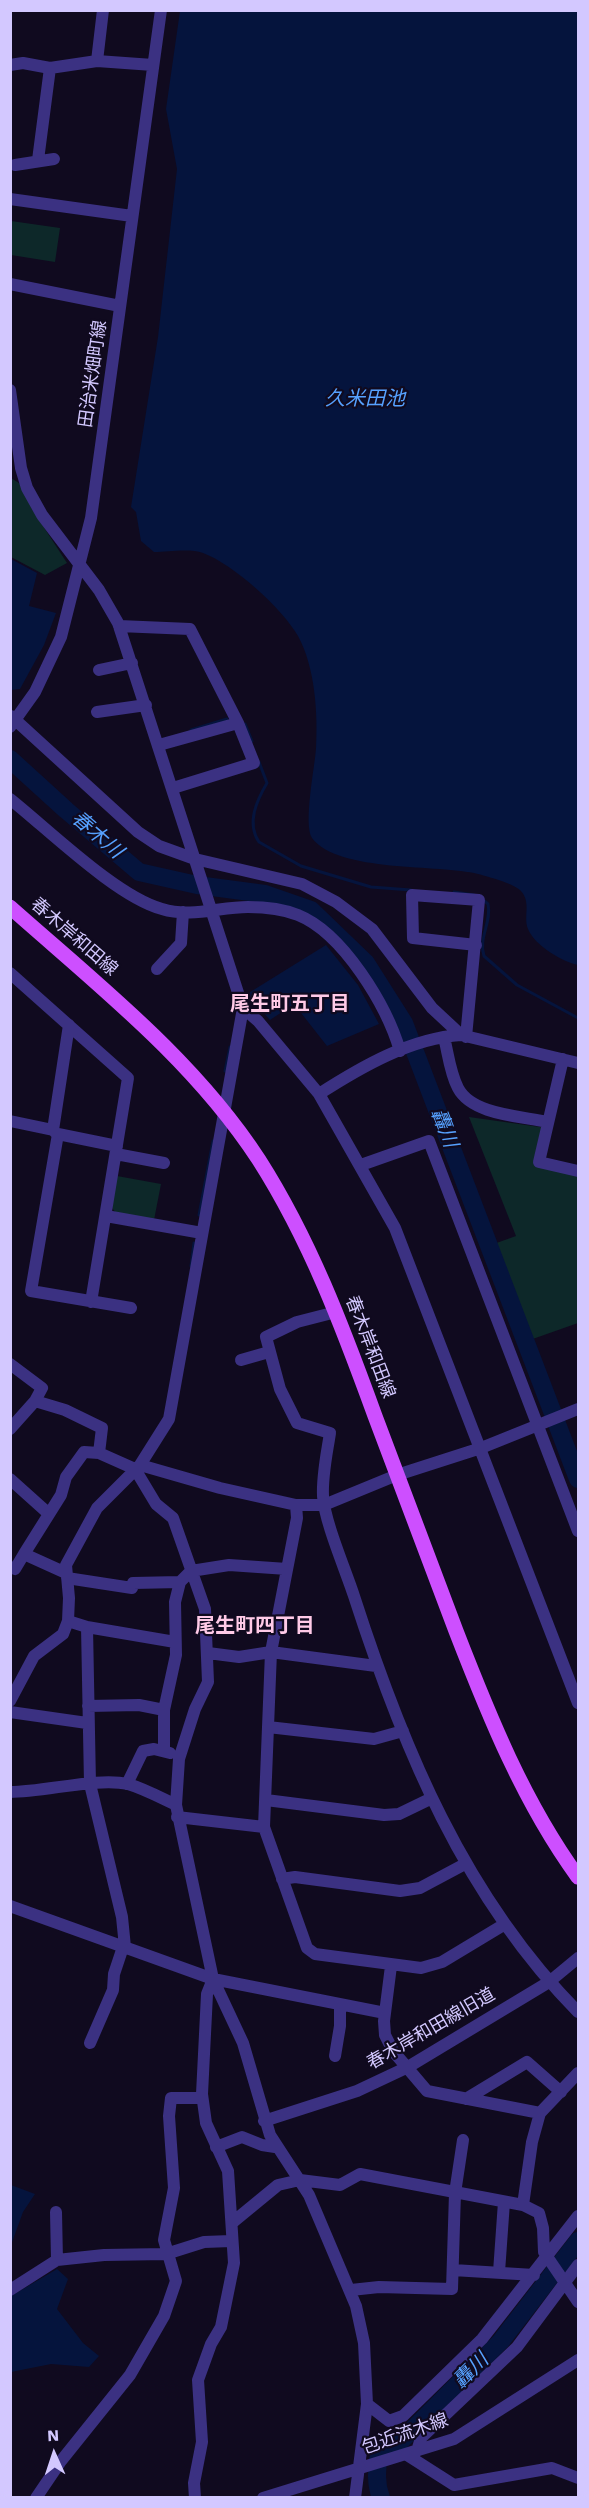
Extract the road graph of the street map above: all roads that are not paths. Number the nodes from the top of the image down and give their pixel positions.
1 (103, 10) edge
2 (160, 10) edge
3 (97, 61) junction
4 (10, 65) edge
5 (153, 65) junction
6 (50, 68) junction
7 (54, 159) dead end
8 (38, 160) junction
9 (15, 165) dead end
10 (10, 199) edge
11 (132, 216) junction
12 (10, 284) edge
13 (120, 306) junction
14 (10, 390) edge
15 (81, 566) junction
16 (119, 626) junction
17 (132, 663) junction
18 (99, 670) dead end
19 (146, 705) junction
20 (97, 712) dead end
21 (12, 721) edge
22 (238, 723) junction
23 (159, 745) junction
24 (172, 788) junction
25 (10, 800) edge
26 (195, 859) junction
27 (10, 907) edge
28 (212, 911) junction
29 (183, 912) junction
30 (476, 945) junction
31 (157, 969) dead end
32 (10, 973) edge
33 (243, 1008) junction
34 (69, 1025) junction
35 (464, 1036) junction
36 (444, 1037) junction
37 (400, 1051) junction
38 (563, 1059) junction
39 (579, 1063) edge
40 (319, 1094) junction
41 (224, 1113) junction
42 (548, 1122) junction
43 (12, 1126) edge
44 (56, 1132) junction
45 (117, 1150) junction
46 (164, 1163) dead end
47 (361, 1165) junction
48 (579, 1171) edge
49 (106, 1216) junction
50 (202, 1233) junction
51 (91, 1302) junction
52 (131, 1308) dead end
53 (336, 1312) junction
54 (269, 1352) junction
55 (241, 1360) dead end
56 (10, 1364) edge
57 (35, 1401) junction
58 (579, 1409) edge
59 (540, 1424) junction
60 (10, 1429) edge
61 (481, 1448) junction
62 (99, 1453) junction
63 (138, 1467) junction
64 (397, 1475) junction
65 (10, 1479) edge
66 (296, 1505) junction
67 (324, 1505) junction
68 (49, 1514) junction
69 (579, 1531) edge
70 (24, 1554) junction
71 (10, 1567) edge
72 (287, 1569) junction
73 (191, 1571) junction
74 (67, 1575) junction
75 (180, 1582) junction
76 (68, 1622) junction
77 (87, 1627) junction
78 (175, 1642) junction
79 (271, 1652) junction
80 (208, 1653) junction
81 (376, 1666) junction
82 (10, 1701) edge
83 (579, 1703) edge
84 (88, 1706) junction
85 (164, 1710) junction
86 (10, 1712) edge
87 (87, 1723) junction
88 (267, 1727) junction
89 (403, 1731) junction
90 (164, 1750) junction
91 (179, 1758) junction
92 (90, 1784) junction
93 (127, 1784) junction
94 (10, 1792) edge
95 (430, 1798) junction
96 (266, 1800) junction
97 (177, 1811) junction
98 (264, 1827) junction
99 (465, 1864) junction
100 (579, 1877) edge
101 (282, 1879) junction
102 (10, 1906) edge
103 (505, 1924) junction
104 (124, 1947) junction
105 (579, 1958) edge
106 (391, 1966) junction
107 (213, 1979) junction
108 (549, 1982) junction
109 (340, 2005) junction
110 (579, 2012) edge
111 (385, 2013) junction
112 (90, 2043) dead end
113 (335, 2056) dead end
114 (408, 2067) junction
115 (579, 2073) edge
116 (561, 2092) junction
117 (202, 2098) junction
118 (466, 2099) junction
119 (540, 2113) junction
120 (264, 2121) junction
121 (463, 2140) dead end
122 (216, 2147) junction
123 (275, 2147) junction
124 (300, 2180) junction
125 (455, 2193) junction
126 (504, 2202) junction
127 (523, 2205) junction
128 (56, 2212) dead end
129 (579, 2216) edge
130 (233, 2222) junction
131 (231, 2241) junction
132 (166, 2254) junction
133 (548, 2258) junction
134 (57, 2260) junction
135 (579, 2265) edge
136 (453, 2270) junction
137 (499, 2272) junction
138 (534, 2275) junction
139 (565, 2284) junction
140 (10, 2290) edge
141 (351, 2290) junction
142 (579, 2302) edge
143 (579, 2360) edge
144 (367, 2404) junction
145 (410, 2454) junction
146 (364, 2468) junction
147 (579, 2478) edge
148 (36, 2498) edge
149 (195, 2498) edge
150 (262, 2498) edge
151 (355, 2498) edge

1 - 3 street
2 - 5 street, 田治米畑町線
3 - 5 street
3 - 6 street
4 - 6 street
5 - 11 street, 田治米畑町線
6 - 8 street
7 - 8 street
8 - 9 street
10 - 11 street
11 - 13 street, 田治米畑町線
12 - 13 street
13 - 15 street, 田治米畑町線
14 - 15 street
15 - 16 street
15 - 21 street, 田治米畑町線
16 - 17 street
16 - 22 street
17 - 18 street
17 - 19 street
19 - 20 street
19 - 23 street
21 - 26 street
22 - 23 street
22 - 24 street
23 - 24 street
24 - 26 street
25 - 29 street
26 - 28 street
26 - 35 street
27 - 41 main road, 春木岸和田線
28 - 29 street
28 - 33 street
28 - 37 street
29 - 31 street
30 - 30 street
30 - 35 street
32 - 34 street
33 - 40 street
33 - 41 street
34 - 44 street
34 - 45 street
35 - 36 street
35 - 38 street
36 - 37 street
36 - 42 street
37 - 40 street
38 - 39 street
38 - 42 street
40 - 47 street
41 - 50 street
41 - 53 main road, 春木岸和田線
42 - 48 street
43 - 44 street
44 - 45 street
44 - 51 street
45 - 46 street
45 - 49 street
47 - 59 street
47 - 61 street
49 - 50 street
49 - 51 street
50 - 63 street
51 - 52 street
53 - 54 street
53 - 64 main road, 春木岸和田線
54 - 55 street
54 - 67 street
56 - 57 street
57 - 60 street
57 - 62 street
58 - 59 street
59 - 61 street
59 - 69 street
61 - 64 street
61 - 83 street
62 - 63 street
62 - 68 street
63 - 66 street
63 - 73 street
63 - 74 street
64 - 67 street
64 - 100 main road, 春木岸和田線
65 - 68 street
66 - 67 street
66 - 72 street
67 - 81 street
68 - 70 street
70 - 71 street
70 - 74 street
72 - 73 street
72 - 79 street
73 - 75 street
73 - 80 street
74 - 75 street
74 - 76 street
75 - 78 street
76 - 77 street
76 - 82 street
77 - 78 street
77 - 84 street
78 - 85 street
79 - 80 street
79 - 81 street
79 - 88 street
80 - 91 street
81 - 89 street
84 - 85 street
84 - 87 street
85 - 90 street
86 - 87 street
87 - 92 street
88 - 89 street
88 - 96 street
89 - 95 street
90 - 91 street
90 - 93 street
91 - 97 street
92 - 93 street
92 - 94 street
92 - 104 street
93 - 97 street
95 - 96 street
95 - 99 street
96 - 98 street
97 - 98 street
97 - 107 street
98 - 101 street
99 - 101 street
99 - 103 street
101 - 106 street
102 - 104 street
103 - 106 street
103 - 108 street
104 - 107 street
104 - 112 street
105 - 108 street, 春木岸和田線旧道
106 - 111 street
107 - 109 street
107 - 117 street
107 - 120 street
108 - 110 street
108 - 114 street, 春木岸和田線旧道
109 - 111 street
109 - 113 street
111 - 114 street
114 - 118 street
114 - 120 street, 春木岸和田線旧道
115 - 116 street
116 - 118 street
116 - 119 street
117 - 122 street
117 - 132 street
118 - 119 street
119 - 127 street
120 - 123 street
121 - 125 street
122 - 123 street
122 - 130 street
123 - 124 street
124 - 125 street
124 - 130 street
124 - 141 street
125 - 126 street
125 - 136 street
126 - 127 street
126 - 137 street
127 - 133 street
128 - 134 street
129 - 133 street
130 - 131 street
131 - 132 street
131 - 149 street
132 - 134 street
132 - 148 street
133 - 138 street
133 - 139 street
134 - 140 street
135 - 139 street
136 - 137 street
136 - 141 street
137 - 138 street
138 - 144 street
139 - 142 street
139 - 145 street
141 - 144 street
143 - 145 street, 包近流木線
144 - 146 street
145 - 146 street, 包近流木線
145 - 147 street
146 - 150 street, 包近流木線
146 - 151 street

